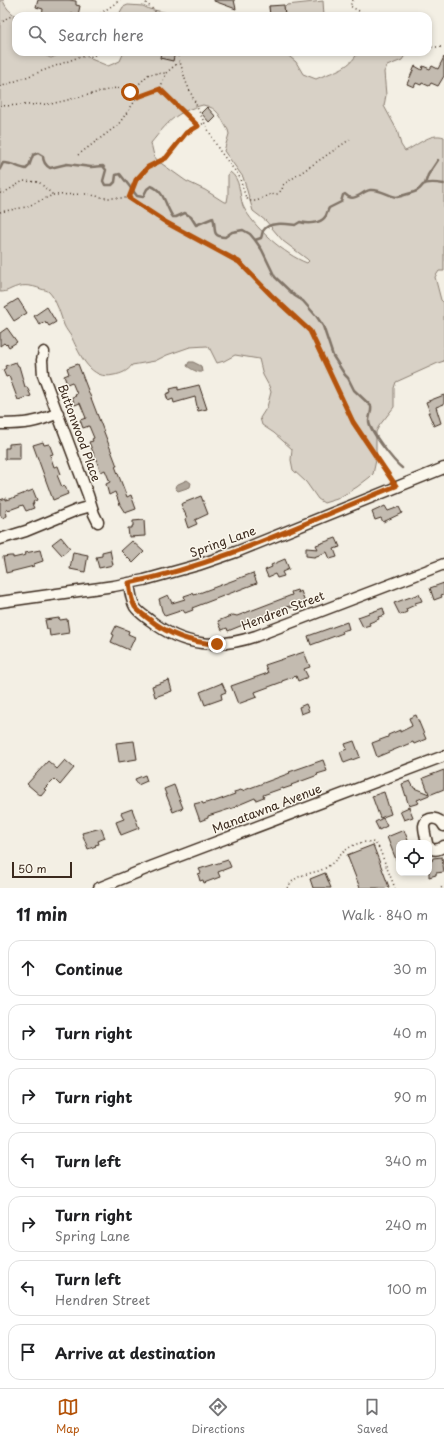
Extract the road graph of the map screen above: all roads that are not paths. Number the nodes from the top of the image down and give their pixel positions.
1 (44, 352) dead end
2 (58, 413) junction
3 (0, 424) edge
4 (444, 468) edge
5 (91, 506) junction
6 (98, 522) dead end
7 (0, 538) edge
8 (444, 564) edge
9 (129, 583) junction
10 (0, 602) edge
11 (444, 756) edge
12 (444, 826) edge
13 (426, 840) edge
14 (444, 846) edge
15 (432, 848) edge
16 (99, 888) edge

1 - 2 street, Buttonwood Place
2 - 3 street
2 - 5 street, Buttonwood Place
4 - 9 street, Spring Lane
5 - 6 street, Buttonwood Place
5 - 7 street
8 - 9 street, Hendren Street
9 - 10 street, Spring Lane
11 - 16 street, Manatawna Avenue
12 - 13 street
14 - 15 street

